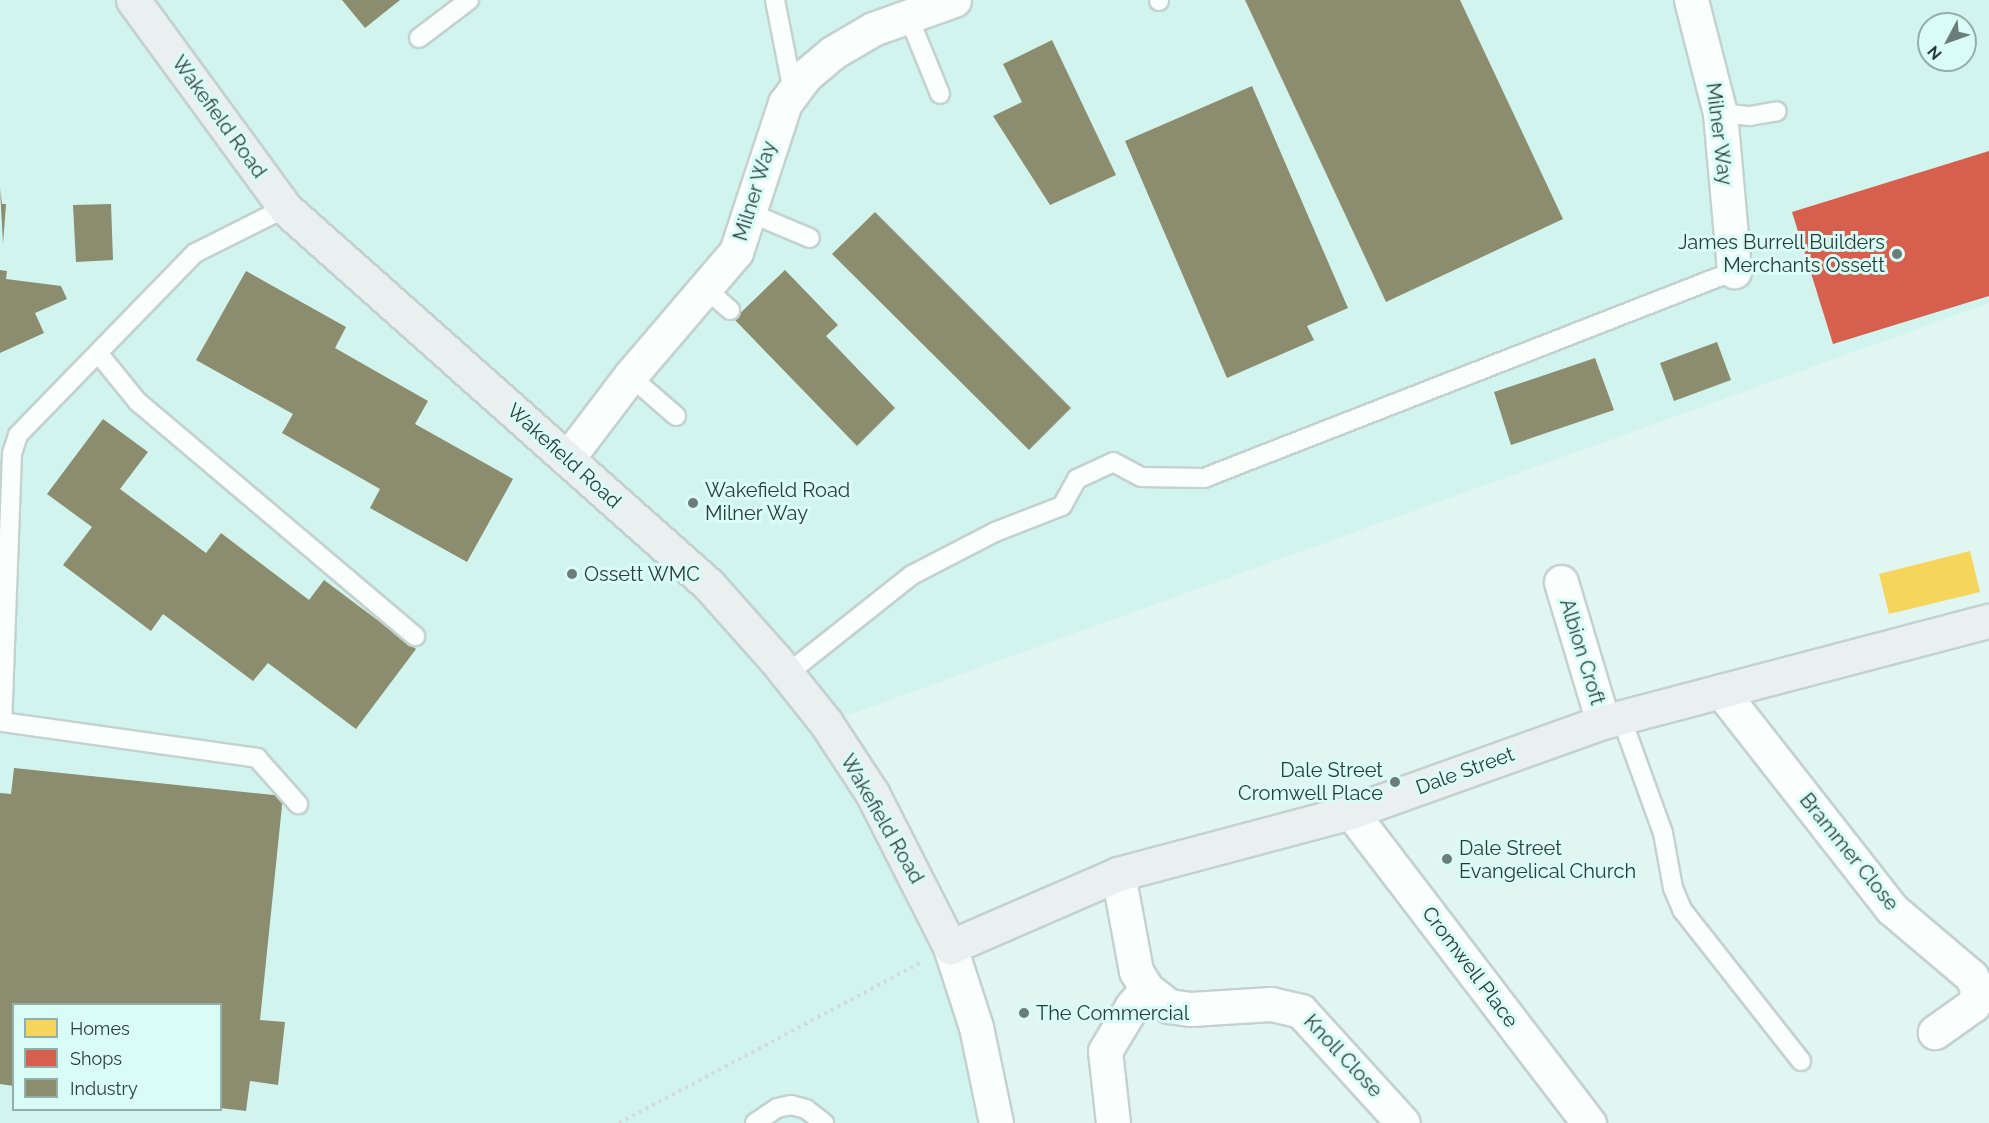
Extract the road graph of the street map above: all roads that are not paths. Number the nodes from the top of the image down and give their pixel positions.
1 (133, 0) edge
2 (469, 0) edge
3 (775, 0) edge
4 (954, 0) edge
5 (1691, 0) edge
6 (909, 18) junction
7 (419, 38) dead end
8 (793, 92) junction
9 (940, 94) dead end
10 (1777, 111) dead end
11 (1720, 113) junction
12 (285, 208) junction
13 (748, 212) junction
14 (810, 238) dead end
15 (1734, 271) joint
16 (98, 353) junction
17 (630, 376) junction
18 (676, 416) dead end
19 (567, 459) junction
20 (1561, 582) dead end
21 (1989, 621) edge
22 (415, 636) dead end
23 (787, 674) junction
24 (1720, 691) junction
25 (1612, 720) junction
26 (298, 804) dead end
27 (1351, 812) junction
28 (1118, 874) junction
29 (950, 947) junction
30 (1147, 989) junction
31 (1981, 1006) edge
32 (1935, 1032) dead end
33 (1801, 1061) dead end
34 (755, 1123) edge
35 (824, 1123) edge
36 (996, 1123) edge
37 (1113, 1123) edge
38 (1403, 1123) edge
39 (1589, 1123) edge

1 - 12 main road, Wakefield Road
2 - 7 lane
3 - 8 lane
4 - 6 street, Milner Way
5 - 11 street, Milner Way
6 - 8 street, Milner Way
6 - 9 lane
8 - 13 street, Milner Way
10 - 11 lane
11 - 15 street, Milner Way
12 - 16 lane
12 - 19 main road, Wakefield Road
13 - 14 lane
13 - 17 street, Milner Way
15 - 23 lane
16 - 22 lane
16 - 26 lane
17 - 18 lane
17 - 19 street, Milner Way
19 - 23 main road, Wakefield Road
20 - 25 street, Albion Croft
21 - 24 main road, Dale Street
23 - 29 main road, Wakefield Road
24 - 25 main road, Dale Street
24 - 31 street, Brammer Close
25 - 27 main road, Dale Street
25 - 33 lane
27 - 28 main road, Dale Street
27 - 39 street, Cromwell Place
28 - 29 main road, Dale Street
28 - 30 street, Knoll Close
29 - 36 street
30 - 37 street
30 - 38 street, Knoll Close
31 - 32 street, Brammer Close
34 - 35 lane

